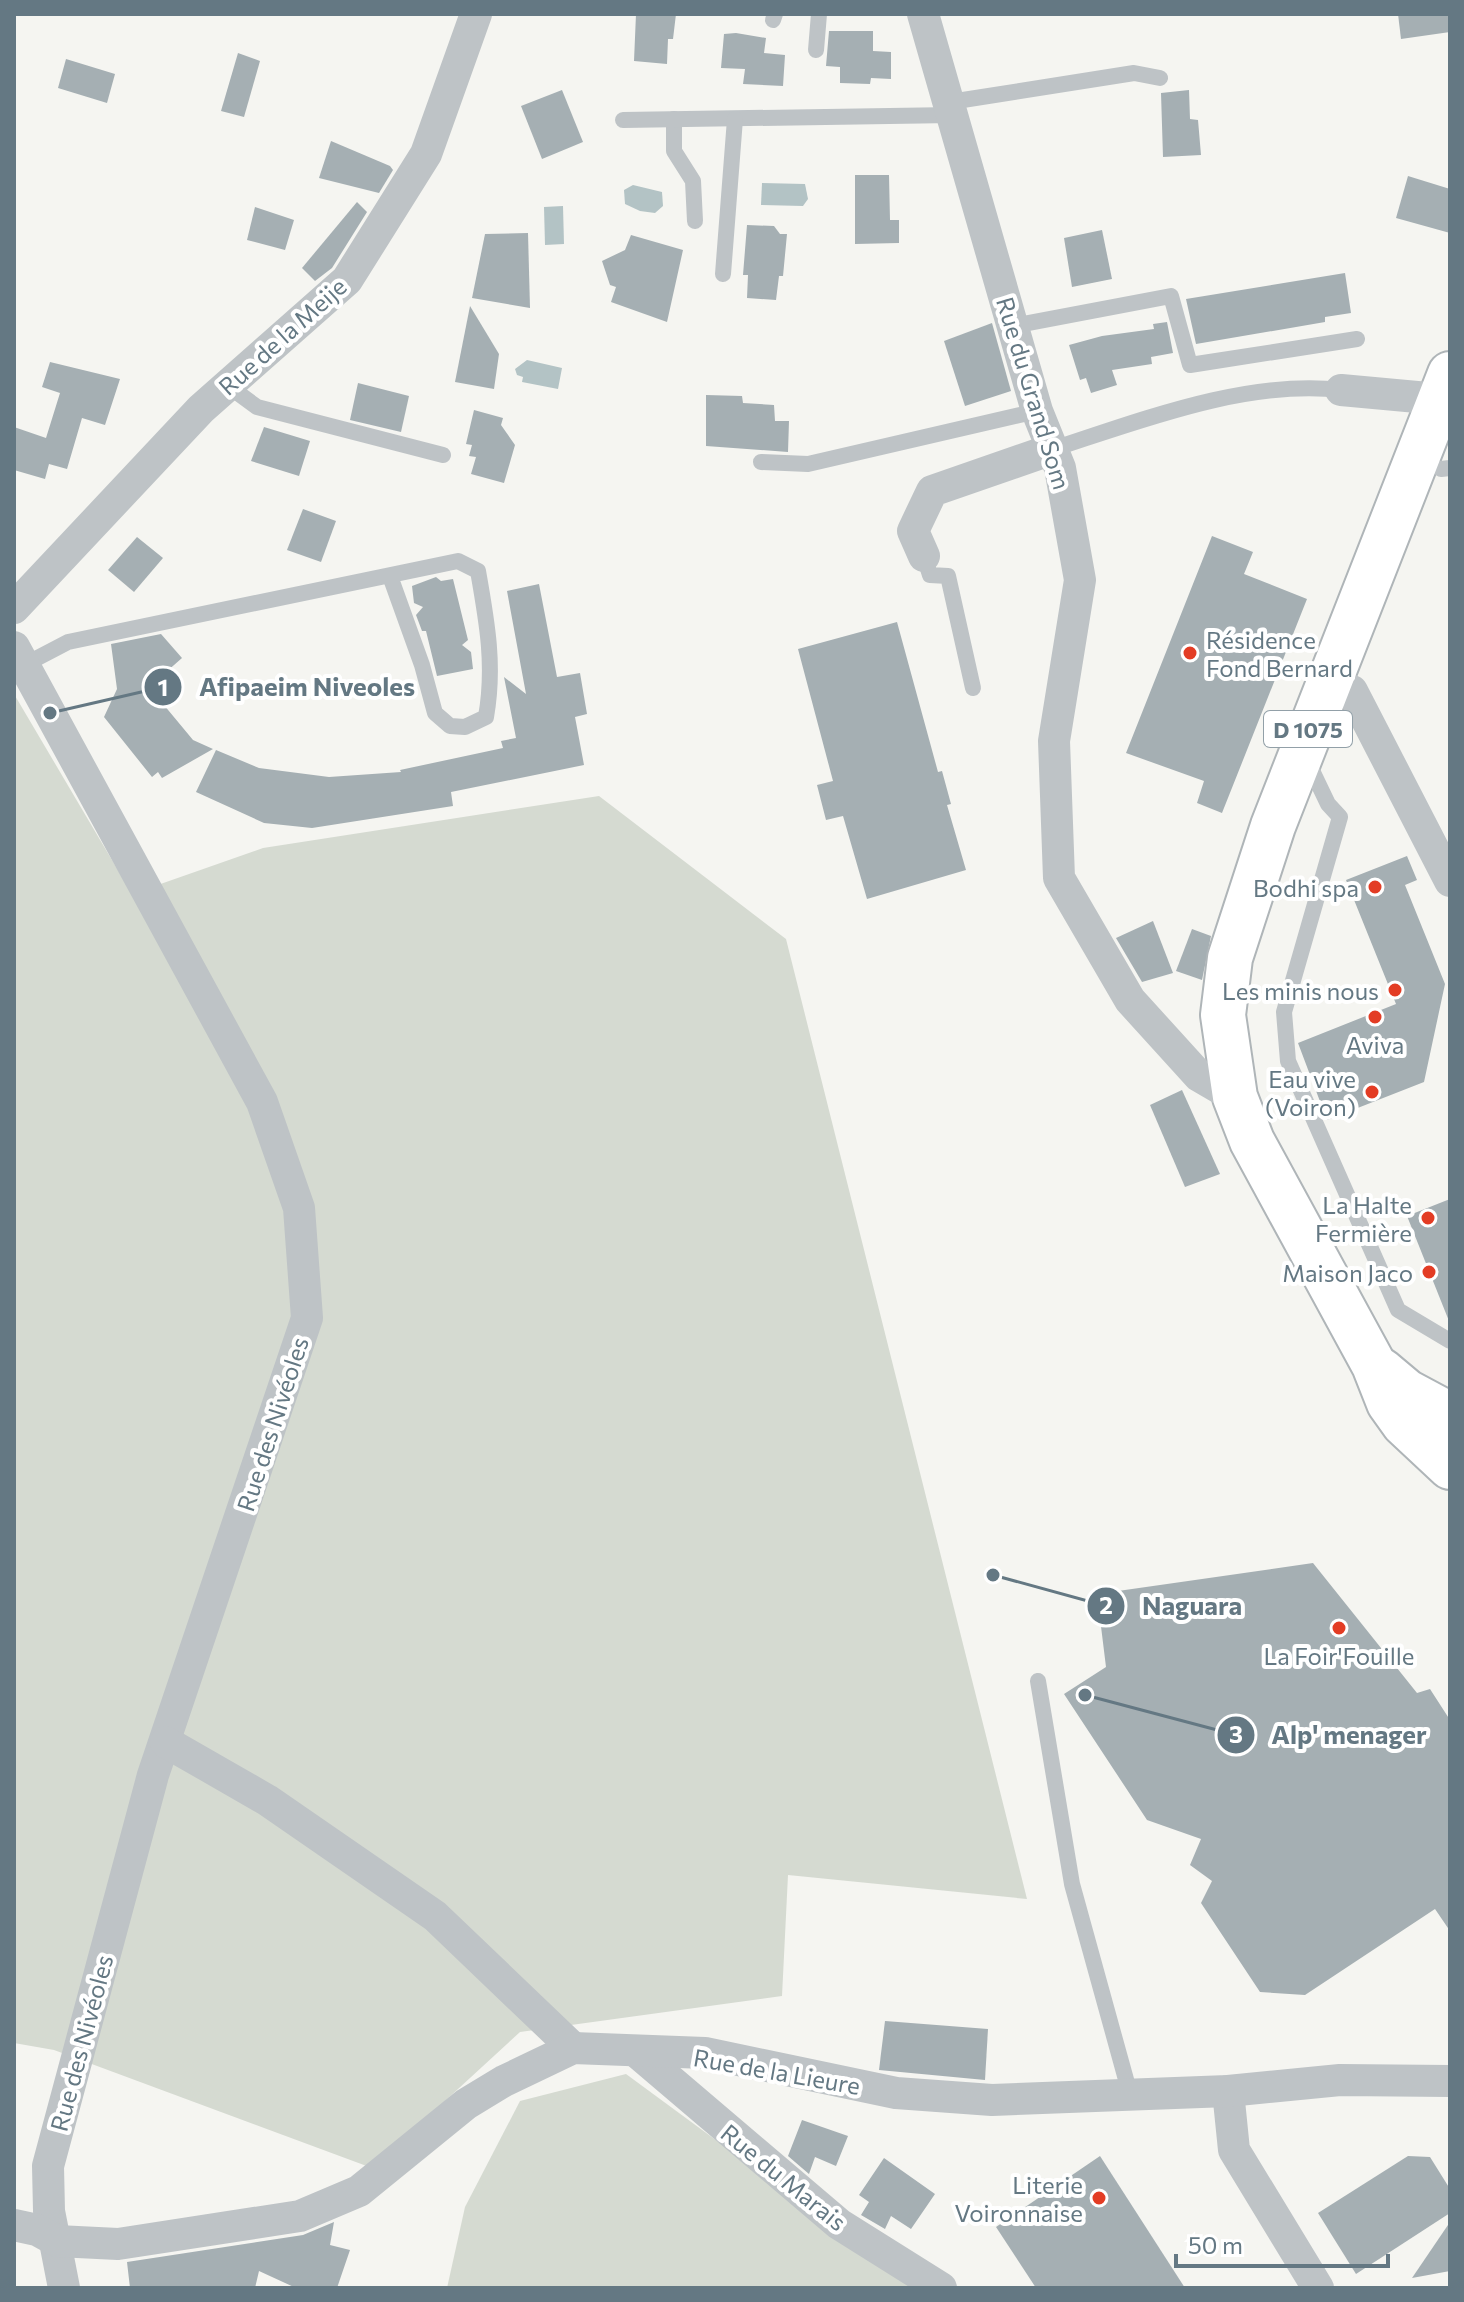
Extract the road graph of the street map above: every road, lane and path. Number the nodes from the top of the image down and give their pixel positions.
1 (476, 14) edge
2 (819, 14) edge
3 (923, 14) edge
4 (816, 50) dead end
5 (1160, 78) dead end
6 (952, 109) junction
7 (674, 119) junction
8 (735, 119) junction
9 (623, 120) dead end
10 (695, 221) dead end
11 (723, 274) dead end
12 (1013, 326) junction
13 (1357, 339) dead end
14 (227, 385) junction
15 (1341, 390) joint
16 (1446, 392) edge
17 (1037, 411) junction
18 (1053, 449) junction
19 (443, 455) dead end
20 (761, 462) dead end
21 (1447, 462) edge
22 (924, 556) joint
23 (390, 576) junction
24 (14, 608) edge
25 (19, 656) edge
26 (1340, 686) junction
27 (973, 688) dead end
28 (1310, 766) junction
29 (1450, 881) edge
30 (1235, 1097) junction
31 (1252, 1141) junction
32 (1450, 1341) edge
33 (1374, 1365) junction
34 (1450, 1415) edge
35 (1450, 1467) edge
36 (1038, 1681) dead end
37 (166, 1742) junction
38 (573, 2048) junction
39 (638, 2053) junction
40 (1450, 2081) edge
41 (1228, 2091) junction
42 (1130, 2094) junction
43 (14, 2225) edge
44 (57, 2241) junction
45 (64, 2288) edge
46 (941, 2288) edge
47 (1318, 2288) edge

1 - 14 street, Rue de la Meije
2 - 4 lane
3 - 6 street, Rue du Grand Som
5 - 6 lane
6 - 8 lane
6 - 12 street, Rue du Grand Som
7 - 8 lane
7 - 9 lane
7 - 10 lane
8 - 11 lane
12 - 13 lane
12 - 17 street, Rue du Grand Som
14 - 19 lane
14 - 24 street, Rue de la Meije
15 - 16 street
15 - 18 lane
16 - 26 main road, D 1075
17 - 18 street, Rue du Grand Som
17 - 20 lane
18 - 22 street
18 - 30 street, Rue du Grand Som
21 - 26 main road, D 1075
22 - 27 lane
23 - 23 lane
23 - 25 lane
25 - 37 street, Rue des Nivéoles
26 - 28 main road, D 1075
26 - 29 street
28 - 30 main road, D 1075
28 - 31 main road, D 1075
28 - 32 lane
30 - 31 main road, D 1075
31 - 33 main road, D 1075
33 - 34 main road, D 1075
33 - 35 main road, D 1075
36 - 42 lane
37 - 38 street
37 - 44 street, Rue des Nivéoles
38 - 39 street, Rue de la Lieure
38 - 44 street, Rue de la Lieure
39 - 42 street, Rue de la Lieure
39 - 46 street, Rue du Marais
40 - 41 street, Rue de la Lieure
41 - 42 street, Rue de la Lieure
41 - 47 street
43 - 44 street, Rue de la Lieure
44 - 45 street, Rue des Nivéoles

